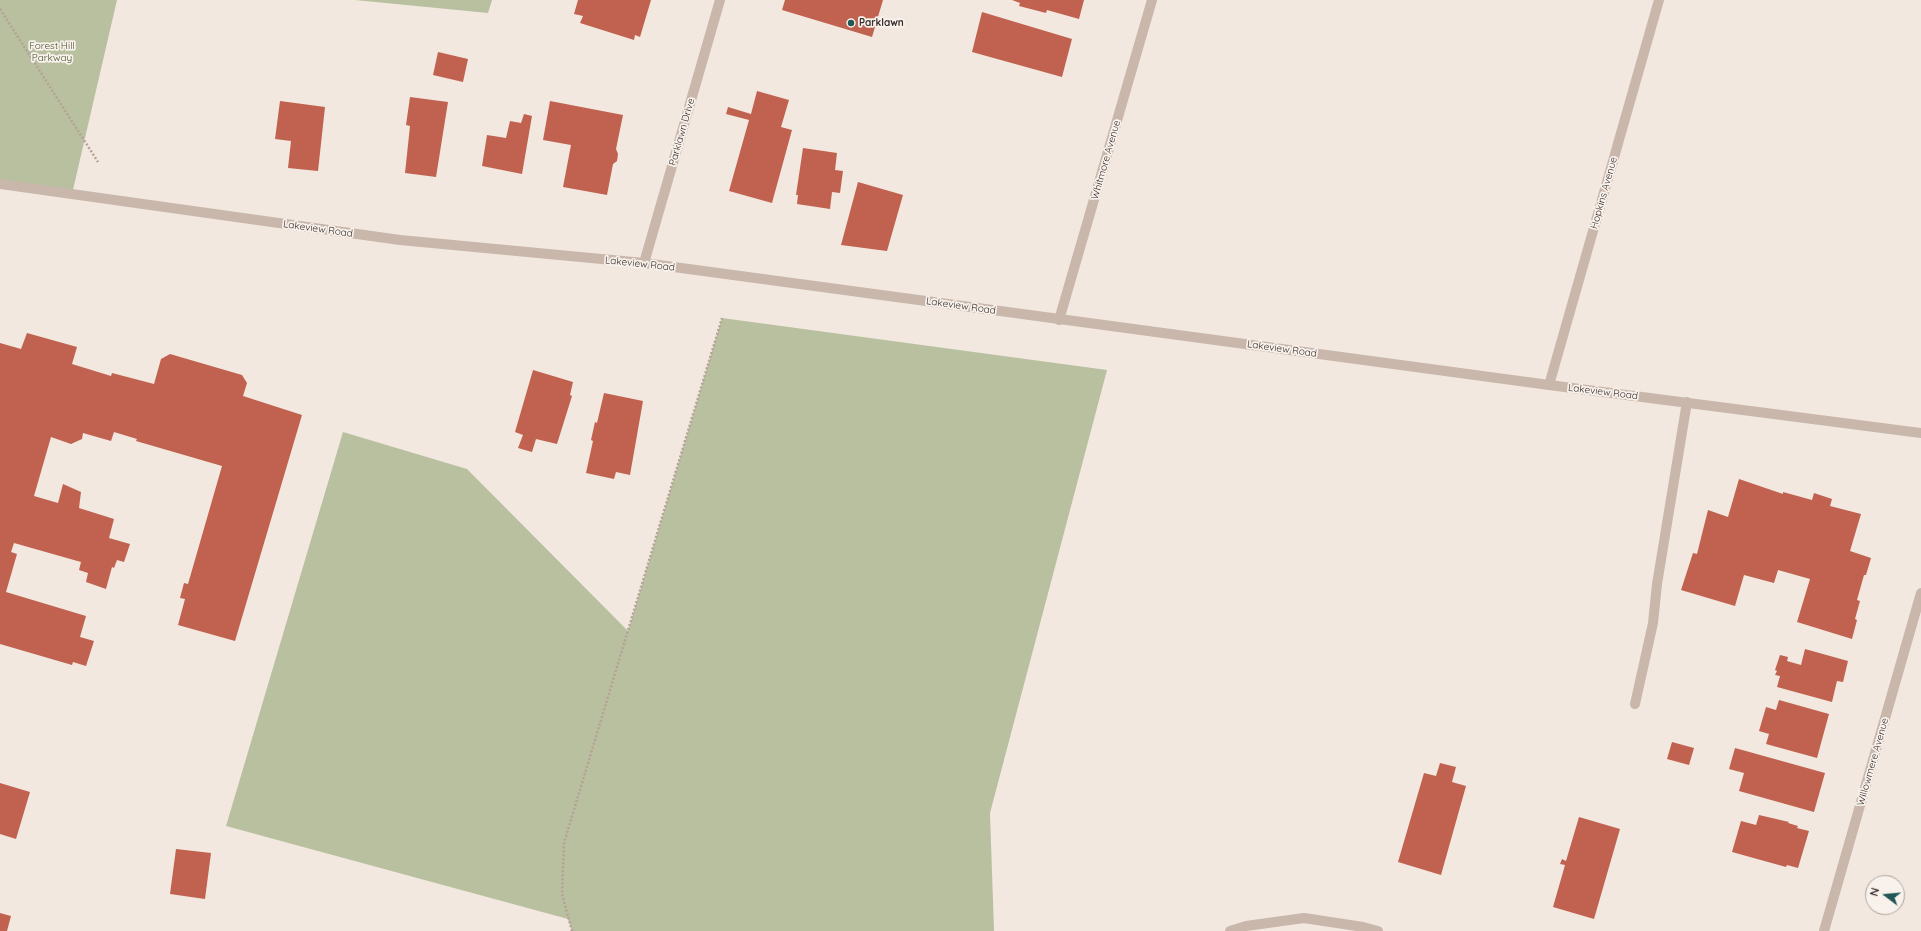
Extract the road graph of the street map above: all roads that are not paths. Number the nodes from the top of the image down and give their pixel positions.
1 (720, 0) edge
2 (1152, 0) edge
3 (1659, 0) edge
4 (0, 184) edge
5 (644, 263) junction
6 (1059, 320) junction
7 (1549, 386) junction
8 (1687, 402) junction
9 (1921, 433) edge
10 (1921, 593) edge
11 (1635, 704) dead end
12 (1230, 931) edge
13 (1378, 931) edge
14 (1824, 931) edge

1 - 5 street, Parklawn Drive
2 - 6 street, Whitmore Avenue
3 - 7 street, Hopkins Avenue
4 - 5 street, Lakeview Road
5 - 6 street, Lakeview Road
6 - 7 street, Lakeview Road
7 - 8 street, Lakeview Road
8 - 9 street, Lakeview Road
8 - 11 street
10 - 14 street, Willowmere Avenue
12 - 13 street

